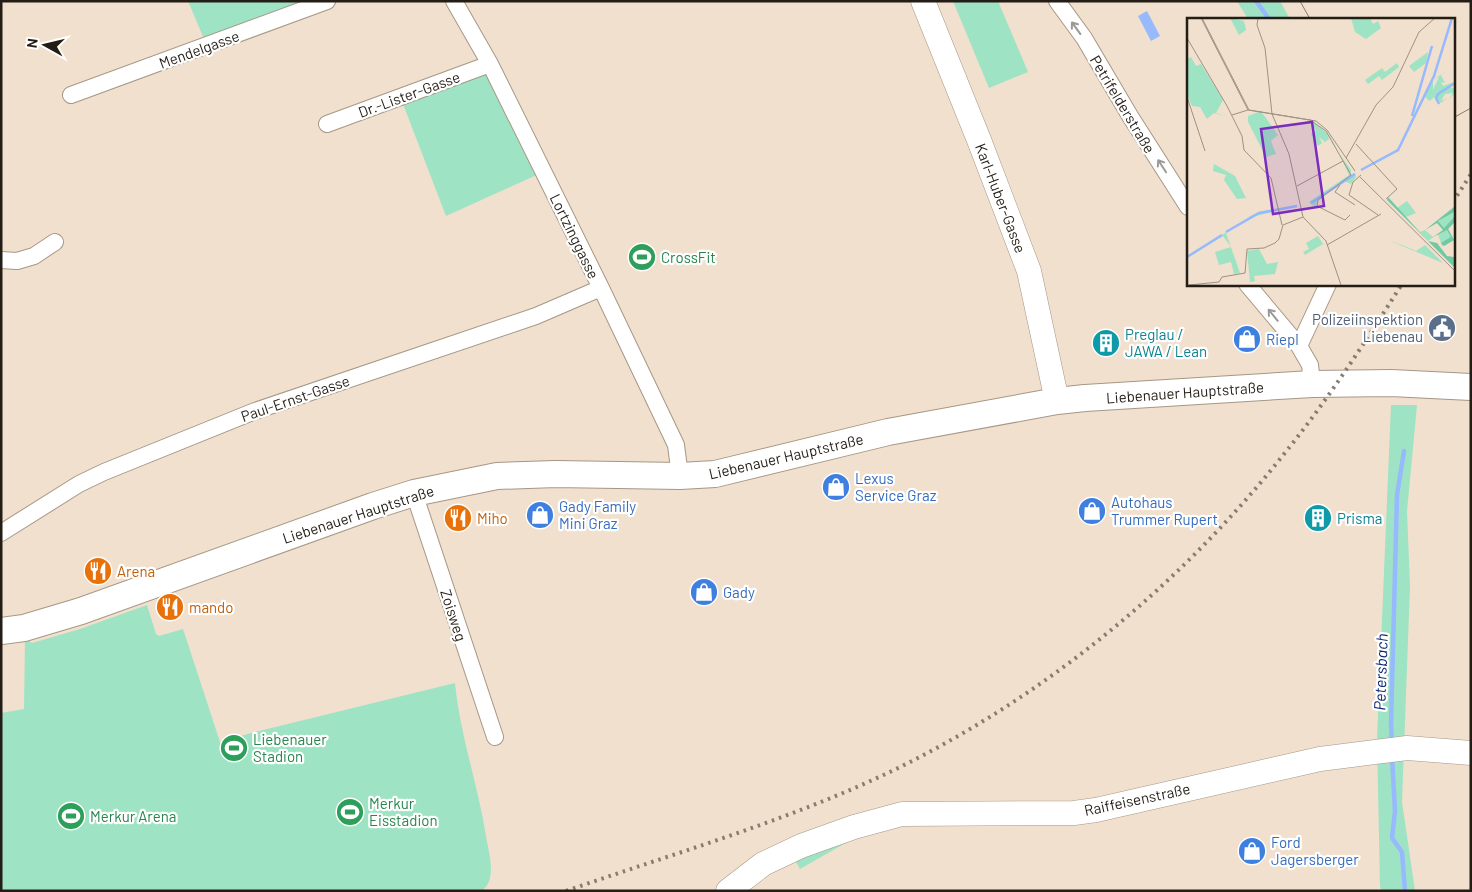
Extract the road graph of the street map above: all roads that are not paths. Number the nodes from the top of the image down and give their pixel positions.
1 (327, 1) edge
2 (454, 1) edge
3 (923, 1) edge
4 (1057, 1) edge
5 (490, 64) junction
6 (71, 94) dead end
7 (327, 124) dead end
8 (1187, 205) edge
9 (55, 242) dead end
10 (5, 258) edge
11 (1248, 285) edge
12 (1328, 285) edge
13 (601, 288) junction
14 (1299, 346) junction
15 (1312, 384) junction
16 (1471, 387) edge
17 (1056, 401) junction
18 (680, 476) junction
19 (414, 493) junction
20 (1, 533) edge
21 (1, 631) edge
22 (495, 737) dead end
23 (1471, 753) edge
24 (728, 891) edge

1 - 6 street, Mendelgasse
2 - 5 street, Lortzinggasse
3 - 17 street, Karl-Huber-Gasse
8 -> 4 street, Petrifelderstraße
5 - 7 street, Dr.-Lister-Gasse
5 - 13 street, Lortzinggasse
9 - 10 street
14 -> 11 street
12 - 14 street
13 - 18 street, Lortzinggasse
13 - 20 street, Paul-Ernst-Gasse
14 - 15 street
15 - 16 main road, Liebenauer Hauptstraße
15 - 17 main road, Liebenauer Hauptstraße
17 - 18 main road, Liebenauer Hauptstraße
18 - 19 main road, Liebenauer Hauptstraße
19 - 21 main road, Liebenauer Hauptstraße
19 - 22 street, Zoisweg
23 - 24 street, Raiffeisenstraße

